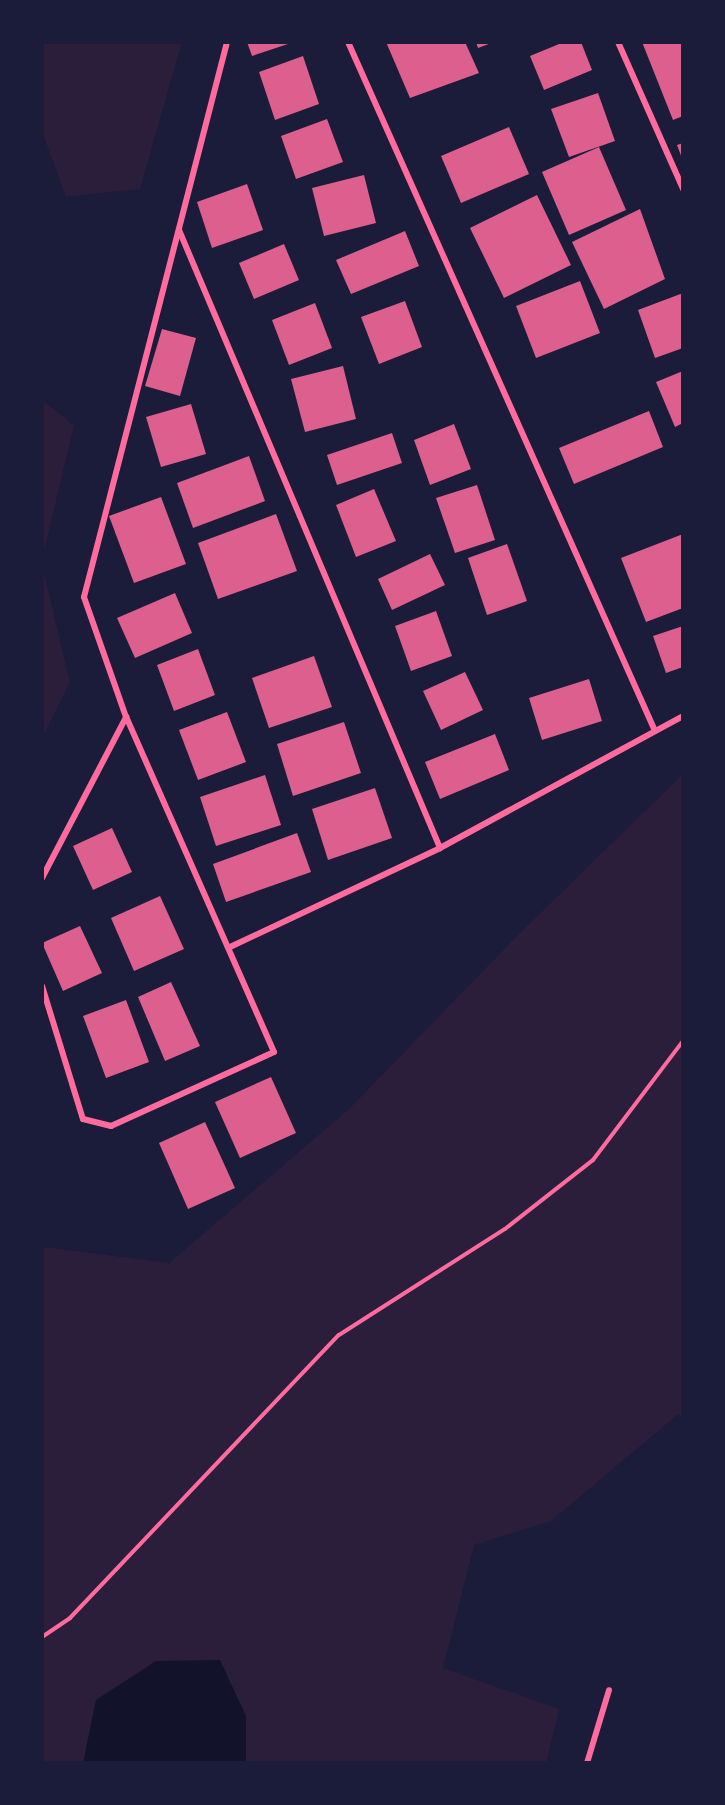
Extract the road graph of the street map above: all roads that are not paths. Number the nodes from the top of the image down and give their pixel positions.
1 (226, 42) edge
2 (348, 42) edge
3 (618, 42) edge
4 (683, 189) edge
5 (179, 230) junction
6 (683, 716) edge
7 (126, 717) junction
8 (655, 731) junction
9 (440, 848) junction
10 (42, 878) edge
11 (230, 947) junction
12 (42, 986) edge
13 (609, 1690) dead end
14 (586, 1763) edge

1 - 5 street
2 - 8 street
3 - 4 street
5 - 7 street
5 - 9 street
6 - 8 street
7 - 10 street
7 - 11 street
8 - 9 street
9 - 11 street
11 - 12 street
13 - 14 street

